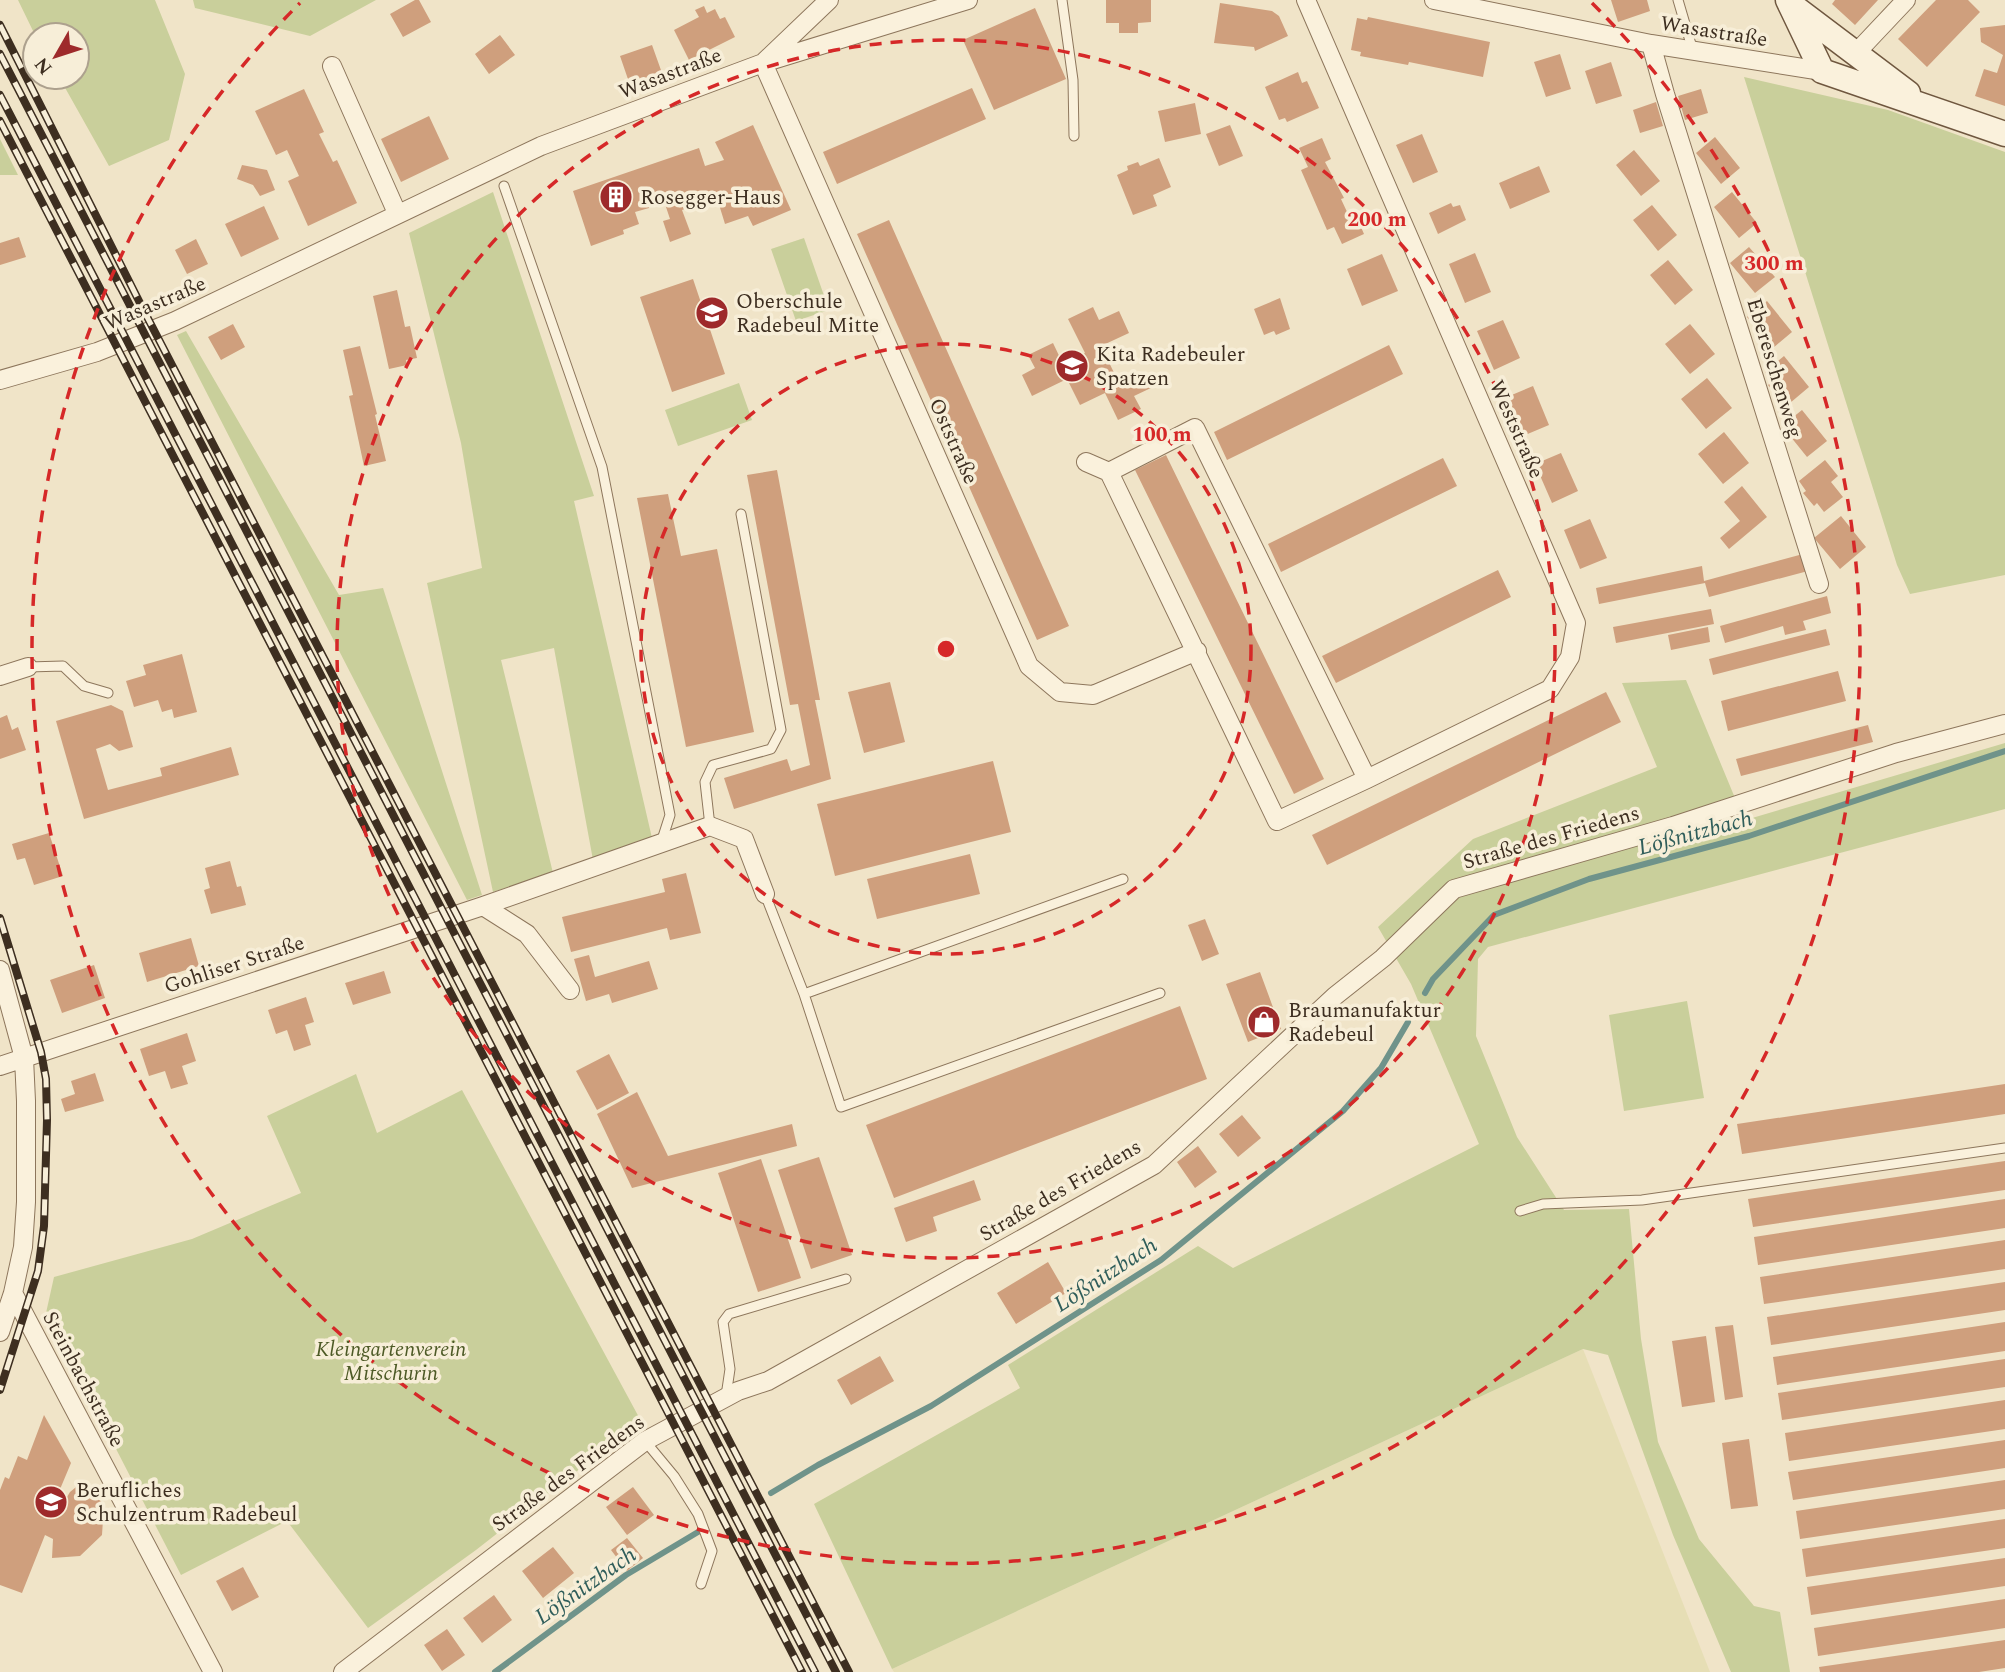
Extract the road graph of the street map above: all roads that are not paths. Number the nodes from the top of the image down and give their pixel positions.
1 (829, 0) edge
2 (968, 0) edge
3 (1062, 0) edge
4 (1306, 0) edge
5 (1434, 0) edge
6 (1678, 0) edge
7 (1906, 0) edge
8 (1790, 3) edge
9 (934, 4) edge
10 (1651, 44) junction
11 (1693, 51) junction
12 (1856, 53) junction
13 (763, 63) junction
14 (332, 66) dead end
15 (1822, 71) junction
16 (1922, 104) junction
17 (2005, 134) edge
18 (1074, 135) dead end
19 (504, 186) dead end
20 (397, 213) junction
21 (0, 380) edge
22 (1086, 462) dead end
23 (1110, 472) junction
24 (741, 514) dead end
25 (1819, 584) dead end
26 (1197, 651) junction
27 (28, 667) joint
28 (0, 676) edge
29 (108, 693) dead end
30 (2005, 724) edge
31 (1367, 779) junction
32 (710, 826) junction
33 (660, 844) junction
34 (1123, 879) dead end
35 (765, 894) joint
36 (483, 906) junction
37 (0, 970) edge
38 (570, 990) dead end
39 (1160, 993) dead end
40 (804, 994) junction
41 (24, 1058) junction
42 (0, 1066) edge
43 (2005, 1149) edge
44 (1520, 1210) dead end
45 (846, 1279) dead end
46 (13, 1293) junction
47 (0, 1332) edge
48 (725, 1397) junction
49 (645, 1441) junction
50 (701, 1584) dead end
51 (213, 1672) edge
52 (343, 1672) edge

1 - 13 street
2 - 9 street, Wasastraße
3 - 18 lane
4 - 31 street, Weststraße
5 - 10 street, Wasastraße
6 - 11 lane
7 - 12 street
8 - 12 street
8 - 15 street
9 - 13 street, Wasastraße
10 - 11 street, Wasastraße
10 - 25 street, Ebereschenweg
11 - 15 street, Wasastraße
12 - 16 street
13 - 20 street, Wasastraße
13 - 26 street, Oststraße
14 - 20 street
15 - 16 street
16 - 17 street
19 - 33 lane
20 - 21 street, Wasastraße
22 - 23 street
23 - 26 street, Weststraße
23 - 31 street
24 - 32 lane
26 - 31 street, Weststraße
27 - 28 street
27 - 29 lane
30 - 48 street, Straße des Friedens
32 - 33 street, Gohliser Straße
32 - 35 street
33 - 36 street, Gohliser Straße
34 - 40 lane
35 - 40 lane
36 - 38 street
36 - 41 street, Gohliser Straße
37 - 41 street
39 - 40 lane
41 - 42 street, Gohliser Straße
41 - 46 street
43 - 44 lane
45 - 48 lane
46 - 47 street
46 - 51 street, Steinbachstraße
48 - 49 street, Straße des Friedens
49 - 50 lane
49 - 52 street, Straße des Friedens

